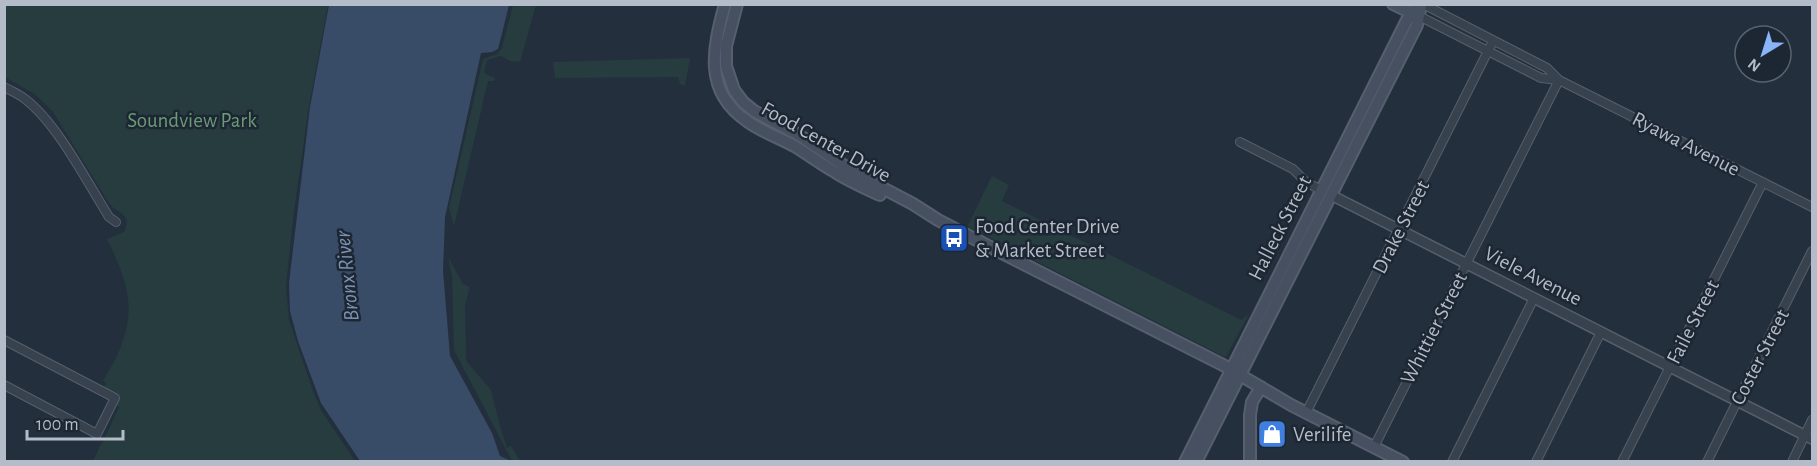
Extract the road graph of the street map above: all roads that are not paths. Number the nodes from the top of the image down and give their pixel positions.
1 (1394, 4) edge
2 (1421, 4) edge
3 (734, 5) edge
4 (1415, 15) junction
5 (1493, 41) junction
6 (1489, 51) junction
7 (1559, 81) junction
8 (4, 87) edge
9 (1240, 142) dead end
10 (1763, 182) junction
11 (1326, 193) junction
12 (1812, 207) edge
13 (116, 222) dead end
14 (1399, 231) junction
15 (1812, 252) edge
16 (1466, 264) junction
17 (1534, 298) junction
18 (1601, 332) junction
19 (4, 340) edge
20 (1670, 367) junction
21 (1235, 371) junction
22 (4, 385) edge
23 (1261, 387) junction
24 (1737, 401) junction
25 (1306, 413) junction
26 (1812, 420) edge
27 (1809, 437) edge
28 (1374, 447) junction
29 (1185, 462) edge
30 (1196, 462) edge
31 (1250, 462) edge
32 (1402, 462) edge
33 (1452, 462) edge
34 (1536, 462) edge
35 (1622, 462) edge
36 (1707, 462) edge
37 (1792, 462) edge

1 - 4 main road
2 - 4 main road, Halleck Street
2 - 5 street, Ryawa Avenue
3 - 21 main road, Food Center Drive
4 - 6 street, Ryawa Avenue
4 - 11 main road, Halleck Street
5 - 6 street, Drake Street
5 - 7 street, Ryawa Avenue
6 - 7 street, Ryawa Avenue
6 - 14 street, Drake Street
7 - 10 street, Ryawa Avenue
7 - 16 street, Whittier Street
8 - 13 street
9 - 11 street, Viele Avenue
10 - 12 street, Ryawa Avenue
10 - 20 street, Faile Street
11 - 14 street, Viele Avenue
11 - 21 main road, Halleck Street
14 - 16 street, Viele Avenue
14 - 25 street, Drake Street
15 - 24 street, Coster Street
16 - 17 street, Viele Avenue
16 - 28 street, Whittier Street
17 - 18 street, Viele Avenue
17 - 33 street
18 - 20 street, Viele Avenue
18 - 34 street
19 - 22 street
20 - 24 street, Viele Avenue
20 - 35 street, Faile Street
21 - 23 main road, Food Center Drive
21 - 29 main road, Halleck Street
21 - 30 main road, Halleck Street
23 - 25 main road, Food Center Drive
23 - 31 main road
24 - 27 street, Viele Avenue
24 - 36 street, Coster Street
25 - 28 main road, Food Center Drive
26 - 27 street
27 - 37 street
28 - 32 main road, Food Center Drive

